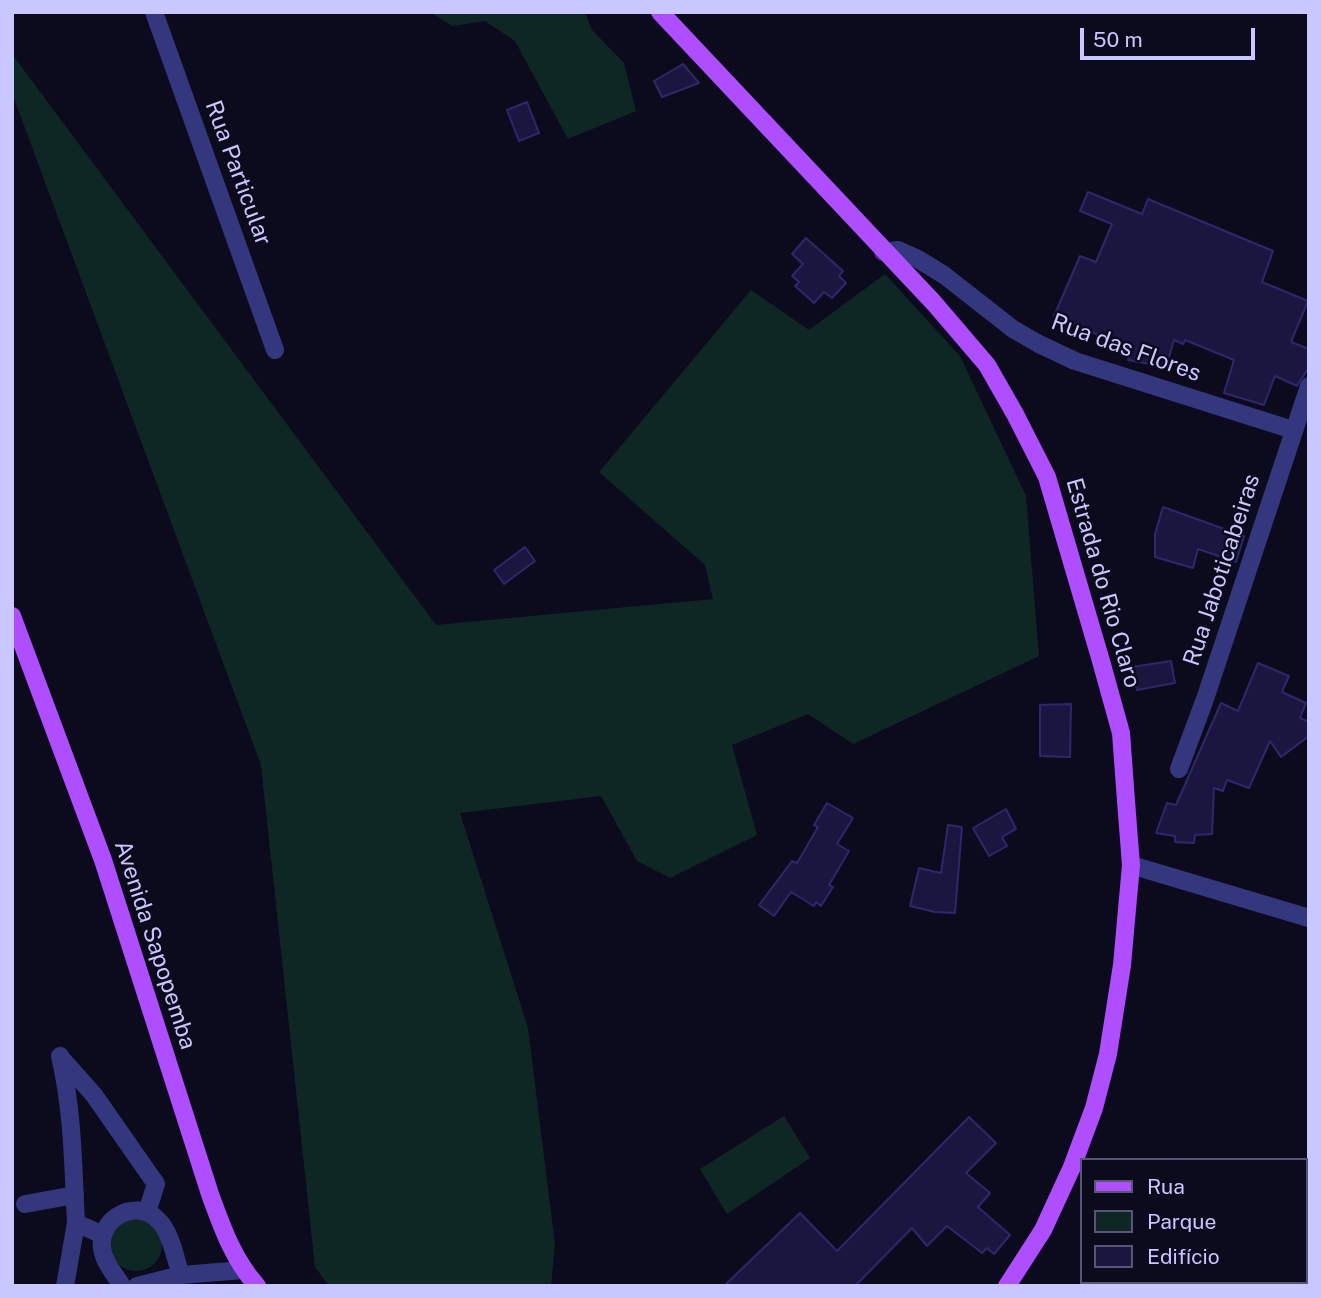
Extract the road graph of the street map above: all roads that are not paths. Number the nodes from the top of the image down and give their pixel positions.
1 (154, 12) edge
2 (660, 12) edge
3 (883, 252) junction
4 (275, 350) dead end
5 (1309, 386) edge
6 (1293, 430) junction
7 (12, 616) edge
8 (1179, 769) dead end
9 (1131, 865) junction
10 (1309, 918) edge
11 (75, 1195) junction
12 (25, 1204) dead end
13 (147, 1212) junction
14 (76, 1223) junction
15 (103, 1236) junction
16 (243, 1270) junction
17 (181, 1275) junction
18 (65, 1286) edge
19 (122, 1286) edge
20 (137, 1286) edge
21 (257, 1286) edge
22 (1007, 1286) edge

1 - 4 street, Rua Particular
2 - 3 main road, Estrada do Rio Claro
3 - 6 street, Rua das Flores
3 - 9 main road, Estrada do Rio Claro
5 - 6 street, Rua Jaboticabeiras
6 - 8 street, Rua Jaboticabeiras
7 - 16 main road, Avenida Sapopemba
9 - 10 street
9 - 22 main road, Estrada do Rio Claro
11 - 12 street
11 - 13 street
11 - 14 street
13 - 15 street
13 - 17 street
14 - 15 street
14 - 18 street
15 - 19 street
16 - 17 street
16 - 21 main road, Avenida Sapopemba
17 - 20 street

